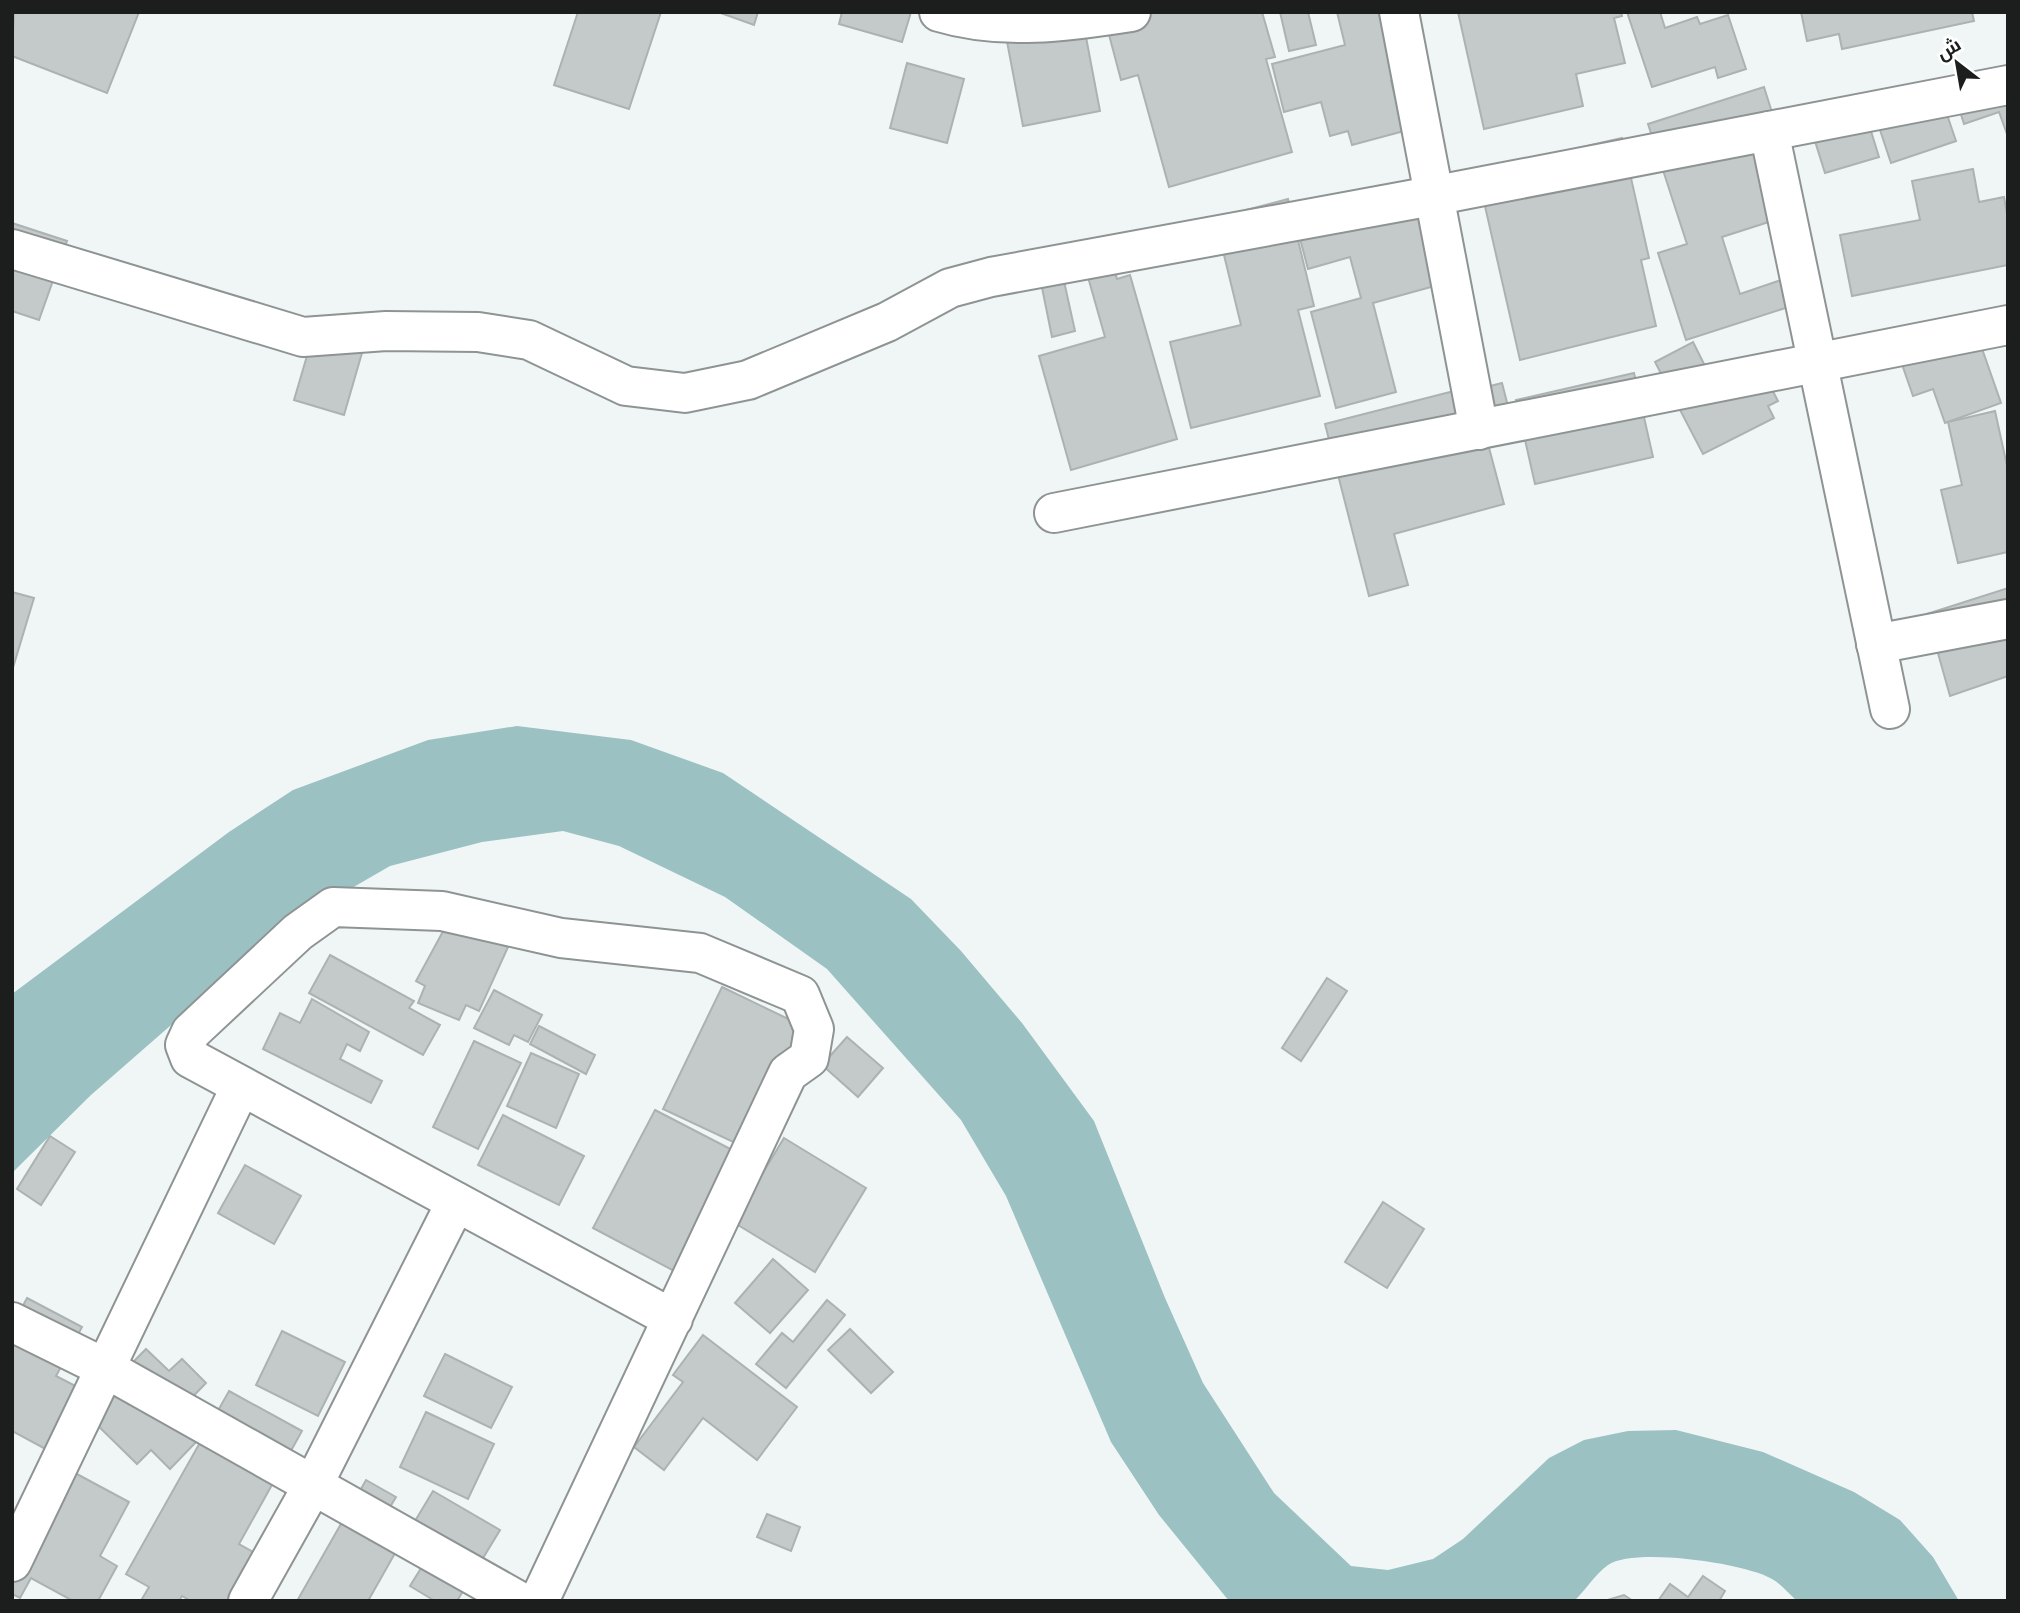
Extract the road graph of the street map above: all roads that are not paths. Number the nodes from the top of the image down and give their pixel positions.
1 (939, 12) edge
2 (1131, 12) edge
3 (1399, 12) edge
4 (1028, 18) edge
5 (2008, 85) edge
6 (1769, 131) junction
7 (1432, 196) junction
8 (12, 249) edge
9 (2008, 325) edge
10 (1818, 365) junction
11 (1479, 430) junction
12 (1054, 513) dead end
13 (2008, 619) edge
14 (1876, 644) junction
15 (1890, 709) dead end
16 (241, 1086) junction
17 (456, 1202) junction
18 (673, 1319) junction
19 (12, 1322) edge
20 (105, 1368) junction
21 (313, 1485) junction
22 (12, 1562) edge
23 (248, 1601) edge
24 (519, 1601) edge
25 (539, 1601) edge

1 - 4 street
2 - 4 street
3 - 7 street
5 - 6 street
6 - 7 street
6 - 10 street
7 - 8 street
7 - 11 street
9 - 10 street
10 - 11 street
10 - 14 street
11 - 12 street
13 - 14 street
14 - 15 street
16 - 17 street
16 - 18 street
16 - 20 street
17 - 18 street
17 - 21 street
18 - 25 street
19 - 20 street
20 - 21 street
20 - 22 street
21 - 23 street
21 - 24 street

